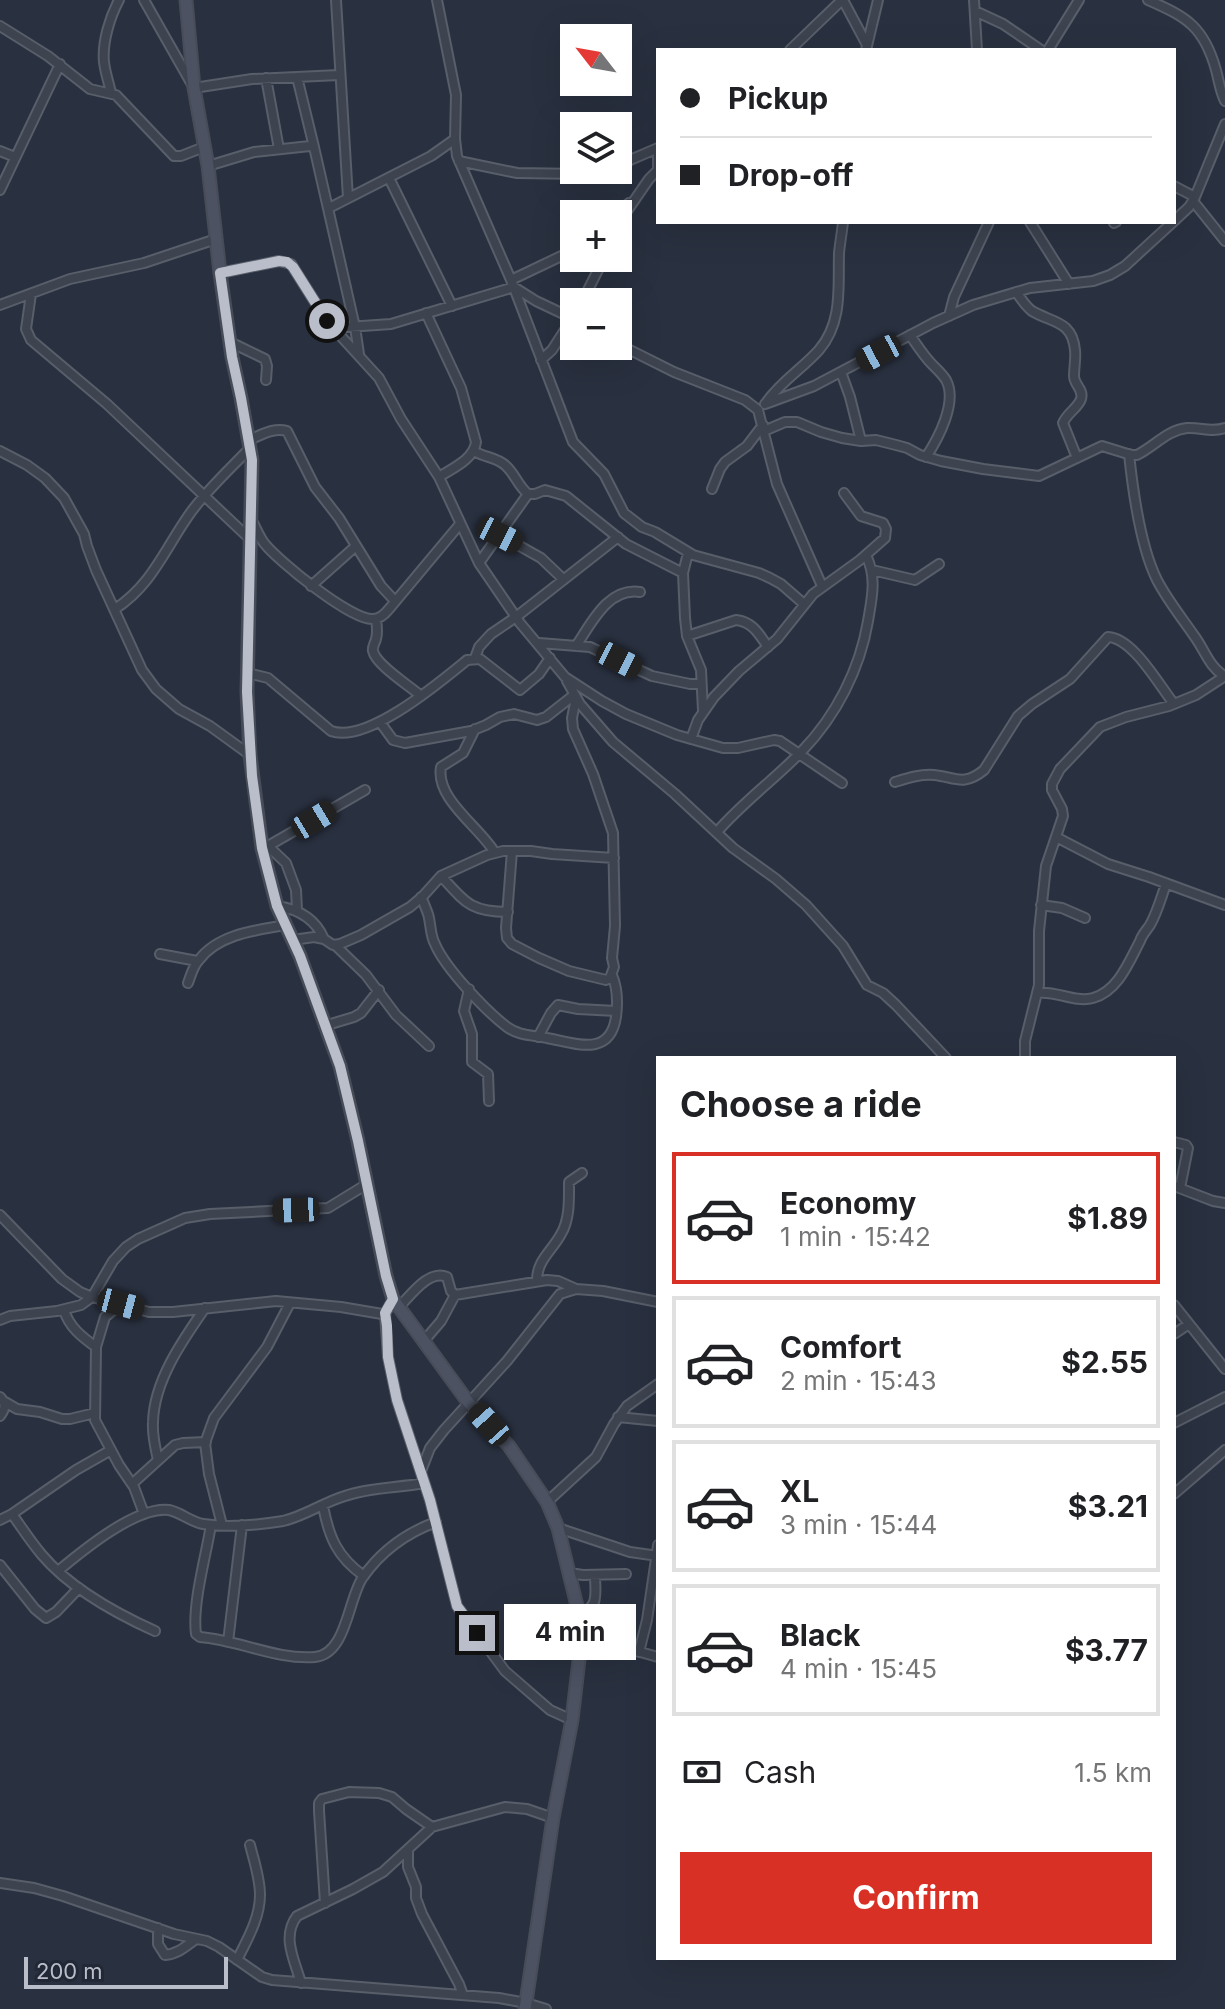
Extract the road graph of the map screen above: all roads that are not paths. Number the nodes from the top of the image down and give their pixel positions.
1 (119, 0) edge
2 (144, 0) edge
3 (186, 0) edge
4 (336, 0) edge
5 (437, 0) edge
6 (843, 0) edge
7 (878, 0) edge
8 (974, 0) edge
9 (1079, 0) edge
10 (1148, 0) edge
11 (975, 11) junction
12 (0, 26) edge
13 (792, 48) edge
14 (867, 48) edge
15 (977, 48) edge
16 (1038, 48) edge
17 (1049, 48) edge
18 (60, 64) junction
19 (339, 75) junction
20 (297, 77) junction
21 (266, 78) junction
22 (194, 88) junction
23 (111, 93) junction
24 (1225, 101) edge
25 (1225, 124) edge
26 (455, 139) junction
27 (204, 147) junction
28 (314, 147) junction
29 (279, 149) junction
30 (0, 151) edge
31 (656, 152) edge
32 (15, 157) junction
33 (459, 161) junction
34 (208, 166) junction
35 (656, 173) edge
36 (389, 178) junction
37 (1176, 187) edge
38 (0, 190) edge
39 (348, 198) junction
40 (636, 198) junction
41 (1194, 199) junction
42 (632, 201) edge
43 (632, 204) edge
44 (329, 208) junction
45 (1176, 216) edge
46 (843, 224) edge
47 (988, 224) edge
48 (1031, 224) edge
49 (1168, 224) edge
50 (216, 239) junction
51 (1225, 241) edge
52 (560, 257) edge
53 (220, 273) junction
54 (512, 283) junction
55 (1069, 284) junction
56 (1016, 292) junction
57 (31, 294) junction
58 (0, 305) edge
59 (452, 306) junction
60 (426, 313) junction
61 (560, 313) edge
62 (949, 316) junction
63 (355, 327) junction
64 (333, 328) junction
65 (910, 335) junction
66 (560, 338) edge
67 (230, 342) junction
68 (632, 351) edge
69 (359, 355) junction
70 (541, 360) junction
71 (841, 372) junction
72 (266, 380) dead end
73 (748, 403) junction
74 (766, 403) junction
75 (760, 415) junction
76 (764, 428) junction
77 (1225, 428) edge
78 (861, 441) junction
79 (249, 444) junction
80 (0, 451) edge
81 (474, 451) junction
82 (1129, 454) junction
83 (926, 457) junction
84 (1077, 458) junction
85 (439, 477) junction
86 (712, 489) dead end
87 (844, 493) dead end
88 (528, 494) junction
89 (204, 496) junction
90 (252, 521) junction
91 (460, 524) junction
92 (500, 535) junction
93 (618, 537) junction
94 (251, 540) junction
95 (356, 546) junction
96 (688, 553) junction
97 (866, 555) junction
98 (479, 563) junction
99 (939, 564) dead end
100 (872, 570) junction
101 (683, 573) junction
102 (563, 579) junction
103 (311, 586) junction
104 (822, 586) junction
105 (640, 592) dead end
106 (395, 601) junction
107 (804, 604) junction
108 (115, 609) junction
109 (516, 617) junction
110 (376, 619) junction
111 (687, 636) junction
112 (538, 643) junction
113 (576, 646) junction
114 (768, 647) junction
115 (475, 658) junction
116 (550, 658) junction
117 (247, 673) junction
118 (1225, 676) edge
119 (565, 677) junction
120 (701, 684) junction
121 (421, 696) junction
122 (575, 696) junction
123 (1174, 704) junction
124 (703, 711) junction
125 (380, 722) junction
126 (475, 729) junction
127 (691, 739) junction
128 (800, 753) junction
129 (250, 755) junction
130 (895, 782) dead end
131 (842, 783) dead end
132 (365, 790) dead end
133 (717, 832) junction
134 (1056, 837) junction
135 (265, 847) junction
136 (512, 851) junction
137 (495, 853) junction
138 (614, 858) junction
139 (441, 876) junction
140 (1166, 884) junction
141 (421, 897) junction
142 (1041, 905) junction
143 (1225, 905) edge
144 (277, 906) junction
145 (297, 910) junction
146 (508, 912) junction
147 (1085, 918) dead end
148 (286, 925) junction
149 (324, 939) junction
150 (293, 940) junction
151 (335, 945) junction
152 (160, 954) dead end
153 (197, 961) junction
154 (612, 975) junction
155 (188, 983) dead end
156 (469, 989) junction
157 (379, 990) junction
158 (1037, 993) junction
159 (616, 1011) junction
160 (324, 1026) junction
161 (538, 1037) junction
162 (429, 1046) dead end
163 (940, 1056) edge
164 (1025, 1056) edge
165 (489, 1101) dead end
166 (1176, 1142) edge
167 (582, 1173) dead end
168 (367, 1184) junction
169 (1177, 1187) edge
170 (1225, 1203) edge
171 (0, 1215) edge
172 (537, 1280) junction
173 (576, 1289) junction
174 (455, 1295) junction
175 (92, 1297) junction
176 (656, 1302) edge
177 (290, 1303) junction
178 (396, 1303) junction
179 (121, 1304) junction
180 (205, 1308) junction
181 (1176, 1308) edge
182 (64, 1310) junction
183 (385, 1313) junction
184 (0, 1320) edge
185 (1189, 1324) junction
186 (1176, 1333) edge
187 (423, 1342) junction
188 (96, 1347) junction
189 (1225, 1369) edge
190 (656, 1385) edge
191 (1225, 1397) edge
192 (2, 1400) edge
193 (468, 1402) junction
194 (95, 1413) junction
195 (0, 1416) edge
196 (618, 1417) junction
197 (656, 1421) edge
198 (1176, 1422) edge
199 (206, 1442) junction
200 (111, 1450) junction
201 (1225, 1450) edge
202 (158, 1460) junction
203 (420, 1472) junction
204 (424, 1483) junction
205 (132, 1484) junction
206 (1176, 1492) edge
207 (547, 1502) junction
208 (323, 1506) junction
209 (12, 1514) junction
210 (144, 1514) junction
211 (0, 1520) edge
212 (436, 1522) junction
213 (211, 1525) junction
214 (222, 1525) junction
215 (242, 1525) junction
216 (558, 1528) junction
217 (656, 1556) edge
218 (656, 1562) edge
219 (0, 1565) edge
220 (58, 1571) junction
221 (569, 1573) junction
222 (626, 1574) dead end
223 (595, 1575) junction
224 (364, 1576) junction
225 (79, 1588) junction
226 (579, 1614) junction
227 (155, 1631) dead end
228 (581, 1640) junction
229 (228, 1642) junction
230 (639, 1652) junction
231 (656, 1656) edge
232 (572, 1720) junction
233 (553, 1818) junction
234 (432, 1827) junction
235 (250, 1845) dead end
236 (408, 1850) junction
237 (0, 1883) edge
238 (325, 1903) junction
239 (158, 1928) junction
240 (196, 1939) junction
241 (237, 1960) junction
242 (301, 1983) junction
243 (463, 1995) junction
244 (526, 2006) edge
245 (546, 2009) edge

1 - 23 street
2 - 22 street
3 - 22 street
4 - 19 street
5 - 26 street
6 - 13 street
6 - 14 street
7 - 14 street
8 - 11 street
9 - 17 street
10 - 24 street
11 - 15 street
11 - 16 street
12 - 18 street
18 - 23 street
18 - 32 street
19 - 20 street
19 - 39 street
20 - 21 street
20 - 28 street
21 - 22 street
21 - 29 street
22 - 27 street
23 - 27 street
25 - 41 street
26 - 33 street
26 - 36 street
27 - 34 street
28 - 29 street
28 - 44 street
29 - 34 street
30 - 32 street
31 - 33 street
32 - 38 street
33 - 54 street
34 - 50 street
35 - 40 street
36 - 39 street
36 - 59 street
37 - 41 street
39 - 44 street
40 - 42 street
40 - 43 street
41 - 45 street
41 - 51 street
44 - 63 street
46 - 74 street
47 - 62 street
48 - 55 street
49 - 55 street
50 - 53 street
50 - 57 street
52 - 54 street
53 - 64 street
53 - 67 street
54 - 59 street
54 - 61 street
54 - 70 street
55 - 56 street
56 - 62 street
56 - 84 street
57 - 58 street
57 - 89 street
59 - 60 street
60 - 63 street
60 - 81 street
62 - 65 street
63 - 64 street
63 - 69 street
64 - 69 street
65 - 71 street
65 - 83 street
66 - 70 street
67 - 72 street
67 - 79 street
68 - 73 street
69 - 85 street
70 - 96 street
71 - 74 street
71 - 78 street
73 - 74 street
73 - 75 street
74 - 75 street
75 - 76 street
76 - 78 street
76 - 86 street
76 - 104 street
77 - 82 street
78 - 83 street
79 - 89 street
79 - 90 street
79 - 95 street
80 - 108 street
81 - 85 street
81 - 88 street
82 - 84 street
82 - 118 street
83 - 84 street
85 - 91 street
87 - 97 street
88 - 92 street
88 - 93 street
89 - 94 street
89 - 108 street
90 - 94 street
90 - 103 street
91 - 98 street
91 - 106 street
92 - 98 street
92 - 102 street
93 - 101 street
93 - 102 street
94 - 117 street
95 - 103 street
95 - 106 street
96 - 101 street
96 - 107 street
97 - 100 street
97 - 104 street
98 - 109 street
99 - 100 street
100 - 128 street
101 - 111 street
102 - 109 street
103 - 110 street
104 - 107 street
105 - 113 street
106 - 110 street
107 - 114 street
108 - 129 street
109 - 112 street
109 - 115 street
110 - 121 street
111 - 114 street
111 - 120 street
112 - 113 street
112 - 116 street
113 - 120 street
114 - 124 street
115 - 116 street
115 - 121 street
116 - 119 street
117 - 125 street
117 - 129 street
118 - 123 street
119 - 122 street
119 - 127 street
120 - 124 street
121 - 125 street
122 - 126 street
122 - 133 street
122 - 138 street
123 - 130 street
123 - 134 street
124 - 127 street
125 - 126 street
126 - 137 street
127 - 128 street
128 - 131 street
128 - 133 street
129 - 135 street
132 - 135 street
133 - 163 street
134 - 140 street
134 - 142 street
135 - 144 street
135 - 145 street
136 - 137 street
136 - 138 street
136 - 146 street
137 - 139 street
138 - 154 street
139 - 141 street
139 - 146 street
140 - 143 street
140 - 158 street
141 - 151 street
141 - 156 street
142 - 147 street
142 - 158 street
144 - 145 street
144 - 148 street
145 - 149 street
146 - 154 street
148 - 150 street
148 - 153 street
149 - 150 street
149 - 151 street
150 - 160 street
151 - 157 street
152 - 153 street
153 - 155 street
154 - 159 street
156 - 161 street
156 - 165 street
157 - 160 street
157 - 162 street
158 - 164 street
159 - 161 street
159 - 161 street
160 - 168 street
166 - 169 street
167 - 172 street
168 - 175 street
168 - 178 street
169 - 170 street
171 - 175 street
172 - 173 street
172 - 174 street
173 - 176 street
173 - 193 street
174 - 178 street
174 - 187 street
175 - 179 street
175 - 182 street
177 - 180 street
177 - 183 street
177 - 199 street
178 - 183 street
178 - 187 street
179 - 180 street
179 - 188 street
180 - 202 street
181 - 185 street
182 - 184 street
182 - 188 street
183 - 203 street
185 - 186 street
185 - 189 street
187 - 193 street
188 - 194 street
190 - 196 street
191 - 198 street
192 - 194 street
192 - 195 street
193 - 203 street
193 - 207 street
194 - 200 street
196 - 197 street
196 - 207 street
199 - 202 street
199 - 214 street
200 - 205 street
200 - 209 street
201 - 206 street
202 - 205 street
203 - 204 street
204 - 208 street
204 - 212 street
205 - 210 street
207 - 216 street
208 - 215 street
208 - 224 street
209 - 211 street
209 - 220 street
210 - 213 street
210 - 220 street
212 - 224 street
212 - 232 street
213 - 214 street
213 - 229 street
214 - 215 street
215 - 229 street
216 - 217 street
216 - 221 street
218 - 230 street
219 - 225 street
220 - 225 street
221 - 223 street
221 - 226 street
222 - 223 street
223 - 226 street
224 - 229 street
225 - 227 street
226 - 228 street
228 - 230 street
228 - 232 street
230 - 231 street
232 - 233 street
233 - 234 street
233 - 244 street
234 - 236 street
234 - 238 street
235 - 241 street
236 - 238 street
236 - 243 street
237 - 239 street
238 - 242 street
239 - 240 street
239 - 240 street
240 - 241 street
241 - 242 street
242 - 243 street
243 - 244 street
244 - 245 street

